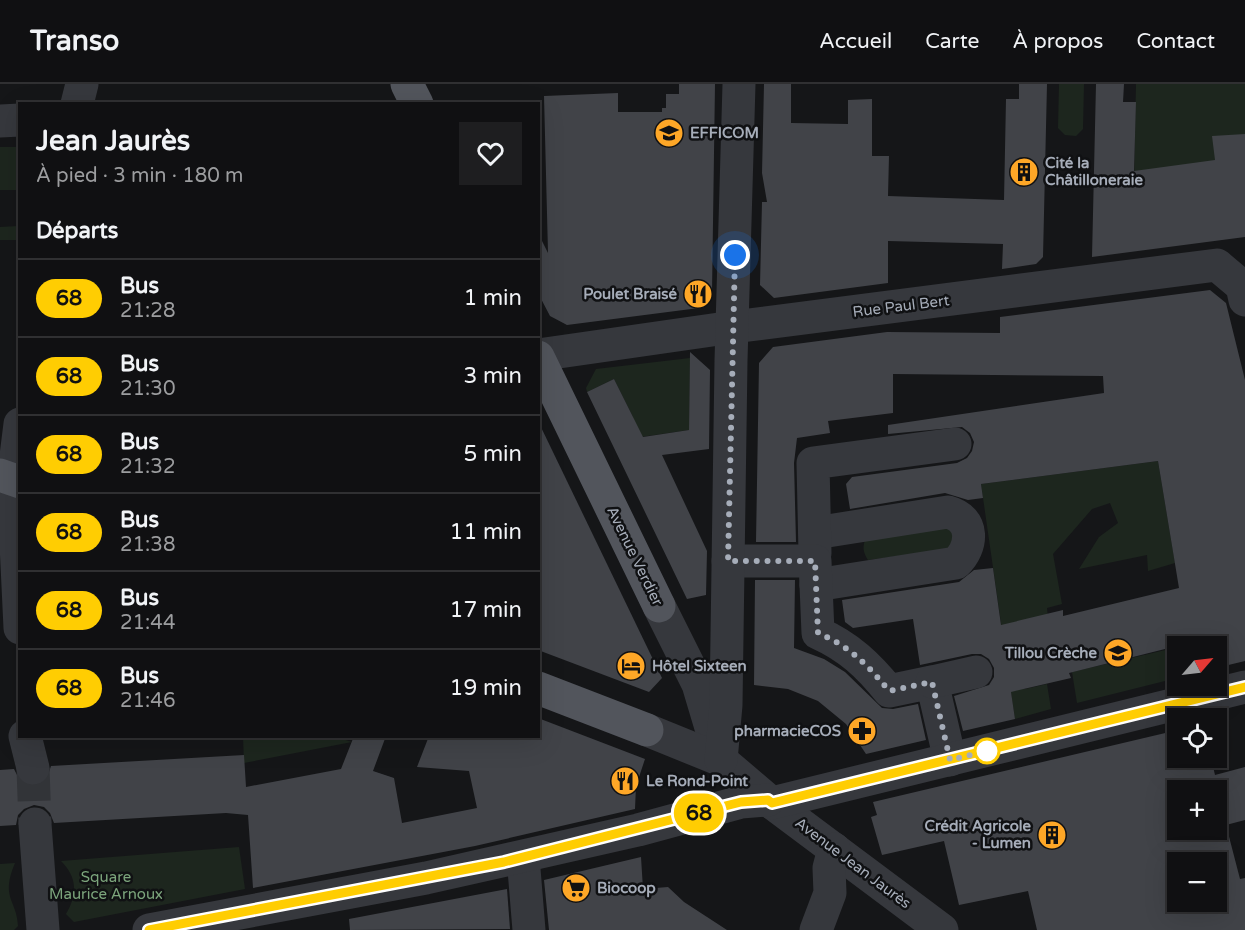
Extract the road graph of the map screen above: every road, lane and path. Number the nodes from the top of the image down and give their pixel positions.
1 (82, 84) edge
2 (407, 84) edge
3 (740, 84) edge
4 (78, 102) edge
5 (416, 102) edge
6 (18, 120) edge
7 (0, 121) edge
8 (1245, 300) edge
9 (733, 327) junction
10 (540, 356) edge
11 (540, 360) edge
12 (18, 436) edge
13 (955, 444) dead end
14 (11, 479) edge
15 (815, 560) junction
16 (728, 561) junction
17 (18, 595) edge
18 (659, 606) joint
19 (976, 672) dead end
20 (932, 682) junction
21 (1245, 687) edge
22 (540, 689) edge
23 (647, 730) joint
24 (721, 760) junction
25 (950, 760) junction
26 (770, 802) junction
27 (35, 824) tunnel mouth
28 (834, 849) junction
29 (523, 857) junction
30 (43, 930) edge
31 (149, 930) edge
32 (529, 930) edge
33 (816, 930) edge
34 (942, 930) edge

1 - 4 street
2 - 5 main road
3 - 9 street
6 - 7 street
8 - 9 street, Rue Paul Bert
9 - 10 street, Rue Paul Bert
9 - 16 street
11 - 18 main road, Avenue Verdier
12 - 14 street
13 - 15 street
14 - 17 street
15 - 16 street
15 - 20 street
16 - 24 street
18 - 24 street, Avenue Verdier
19 - 20 street
20 - 25 street
21 - 25 street
22 - 23 main road, Avenue Jean Jaurès
23 - 24 street, Avenue Jean Jaurès
24 - 26 street, Avenue Jean Jaurès
25 - 26 street
26 - 28 street, Avenue Jean Jaurès
26 - 29 street
27 - 30 street
28 - 33 street
28 - 34 street, Avenue Jean Jaurès
29 - 31 street
29 - 32 street

